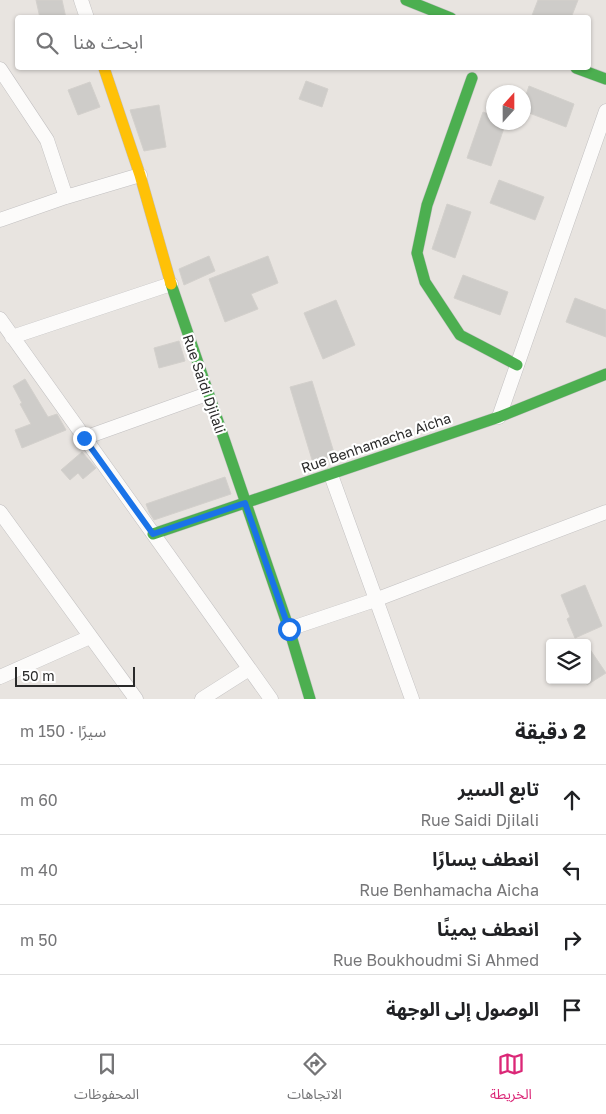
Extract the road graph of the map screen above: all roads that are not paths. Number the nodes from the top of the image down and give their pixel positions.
1 (81, 0) edge
2 (406, 0) edge
3 (86, 15) edge
4 (444, 15) edge
5 (0, 69) edge
6 (105, 70) edge
7 (581, 70) edge
8 (472, 78) dead end
9 (606, 80) edge
10 (606, 111) edge
11 (140, 175) junction
12 (66, 197) junction
13 (0, 220) edge
14 (171, 284) junction
15 (0, 319) edge
16 (12, 337) junction
17 (517, 366) junction
18 (606, 374) edge
19 (207, 394) junction
20 (499, 417) junction
21 (84, 438) junction
22 (331, 475) junction
23 (245, 503) junction
24 (0, 512) edge
25 (606, 512) edge
26 (153, 534) junction
27 (375, 600) junction
28 (289, 629) junction
29 (90, 636) junction
30 (249, 668) junction
31 (0, 677) edge
32 (136, 699) edge
33 (202, 699) edge
34 (271, 699) edge
35 (310, 699) edge
36 (412, 699) edge

1 - 3 street
2 - 4 street
5 - 12 street
6 - 11 street, Rue Saidi Djilali
7 - 9 street
8 - 17 street
10 - 17 street
11 - 12 street
11 - 14 street, Rue Saidi Djilali
12 - 13 street
14 - 16 street
14 - 19 street, Rue Saidi Djilali
15 - 16 street
16 - 21 street
17 - 20 street
18 - 20 street, Rue Benhamacha Aicha
19 - 21 street
19 - 23 street, Rue Saidi Djilali
20 - 22 street, Rue Benhamacha Aicha
21 - 26 street
22 - 23 street, Rue Benhamacha Aicha
22 - 27 street
23 - 26 street, Rue Benhamacha Aicha
23 - 28 street, Rue Saidi Djilali
24 - 29 street
25 - 27 street
26 - 30 street
27 - 28 street
27 - 36 street
28 - 35 street, Rue Saidi Djilali
29 - 31 street
29 - 32 street
30 - 33 street
30 - 34 street

